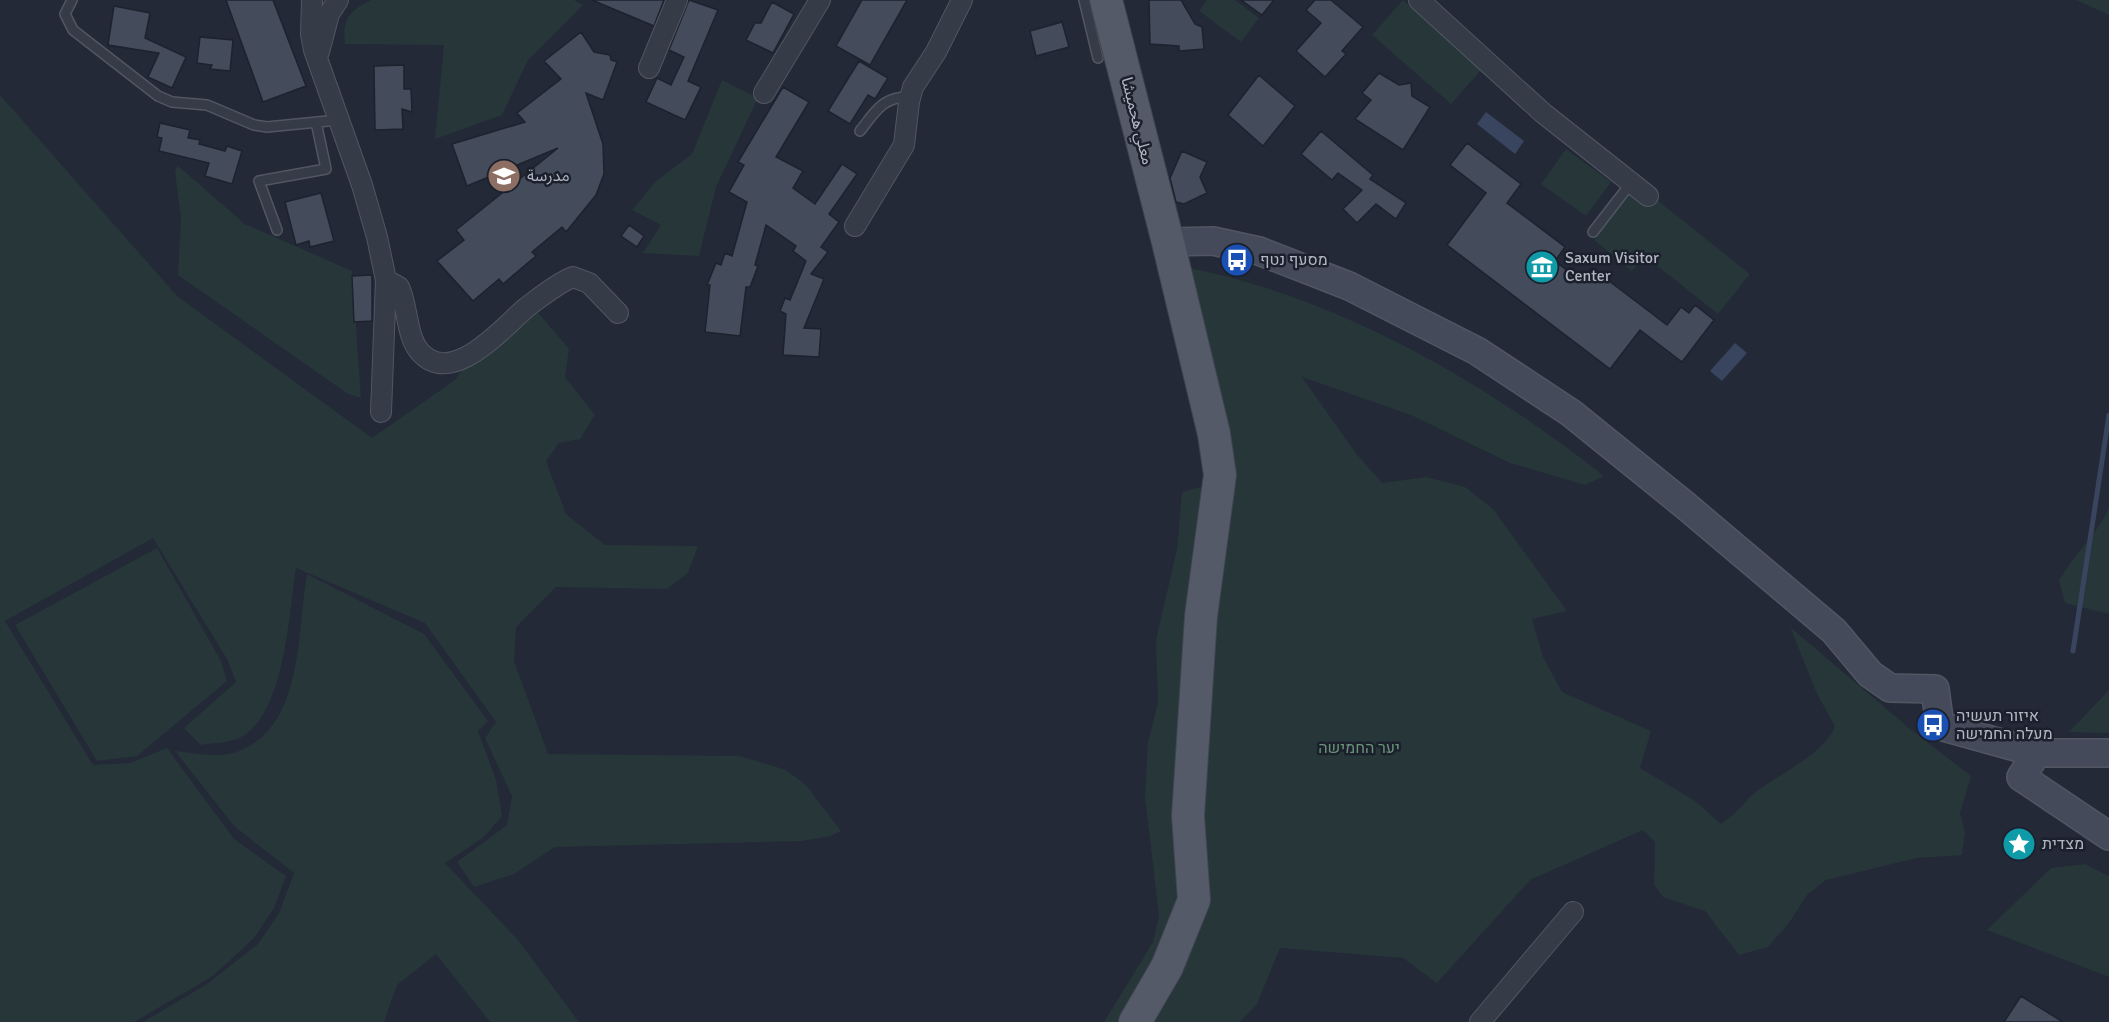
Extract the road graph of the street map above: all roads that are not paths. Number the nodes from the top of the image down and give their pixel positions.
1 (72, 0) edge
2 (312, 0) edge
3 (338, 0) edge
4 (677, 0) edge
5 (820, 0) edge
6 (962, 0) edge
7 (1084, 0) edge
8 (1106, 0) edge
9 (1419, 0) edge
10 (1098, 58) dead end
11 (649, 68) dead end
12 (321, 69) junction
13 (764, 93) dead end
14 (910, 97) junction
15 (338, 120) junction
16 (316, 122) junction
17 (860, 131) dead end
18 (1631, 183) junction
19 (1648, 196) dead end
20 (855, 226) dead end
21 (277, 230) dead end
22 (1593, 232) dead end
23 (1168, 242) junction
24 (386, 280) junction
25 (618, 314) dead end
26 (381, 412) dead end
27 (2037, 753) junction
28 (2109, 753) edge
29 (2109, 836) edge
30 (1573, 912) dead end
31 (1135, 1022) edge
32 (1480, 1022) edge

1 - 16 lane
2 - 12 street
3 - 12 street
4 - 11 street
5 - 13 street
6 - 14 street
7 - 10 lane
8 - 23 main road, معلي هحميشا
9 - 18 street
12 - 15 street
14 - 17 lane
14 - 20 street
15 - 16 lane
15 - 24 street
16 - 21 lane
18 - 19 street
18 - 22 lane
23 - 27 main road
23 - 31 main road, معلي هحميشا
24 - 25 street
24 - 26 street
27 - 28 main road
27 - 29 main road
30 - 32 street

